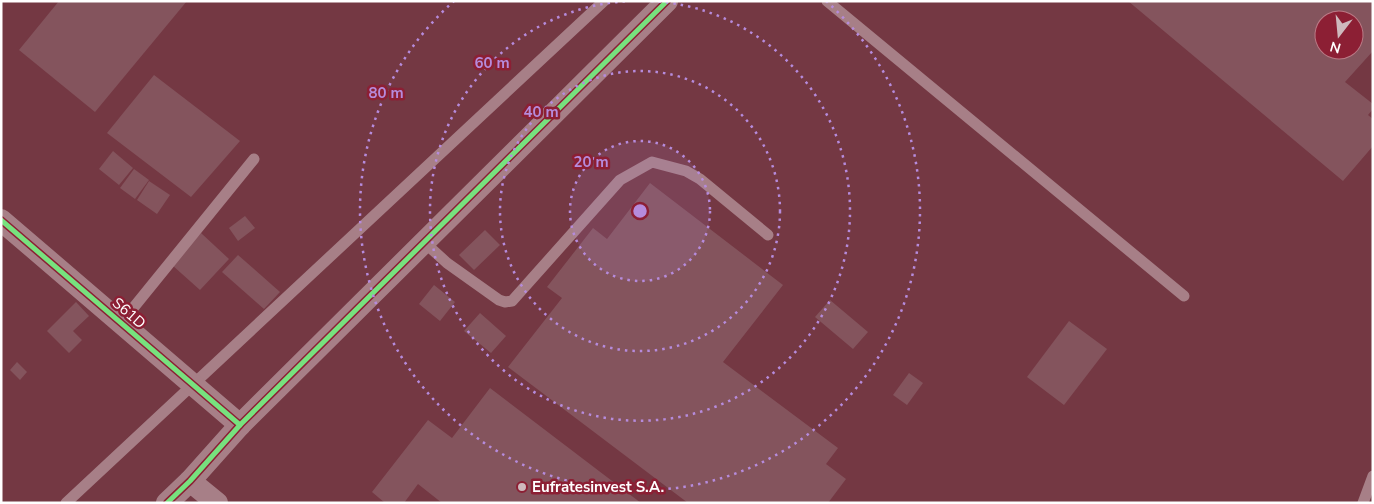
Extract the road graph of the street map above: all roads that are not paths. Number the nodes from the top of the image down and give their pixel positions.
1 (604, 1) edge
2 (667, 1) edge
3 (827, 1) edge
4 (254, 159) dead end
5 (1, 220) edge
6 (768, 235) dead end
7 (424, 242) junction
8 (1184, 296) dead end
9 (121, 323) junction
10 (193, 385) junction
11 (240, 425) junction
12 (1373, 476) edge
13 (190, 481) junction
14 (66, 503) edge
15 (167, 503) edge
16 (217, 503) edge
17 (1363, 503) edge

1 - 10 lane
2 - 7 street
3 - 8 lane
4 - 9 lane
5 - 9 street, S61D
6 - 7 lane
7 - 11 street
9 - 10 street, S61D
10 - 11 street, S61D
10 - 14 lane
11 - 13 street
12 - 17 lane
13 - 15 street
13 - 16 street

